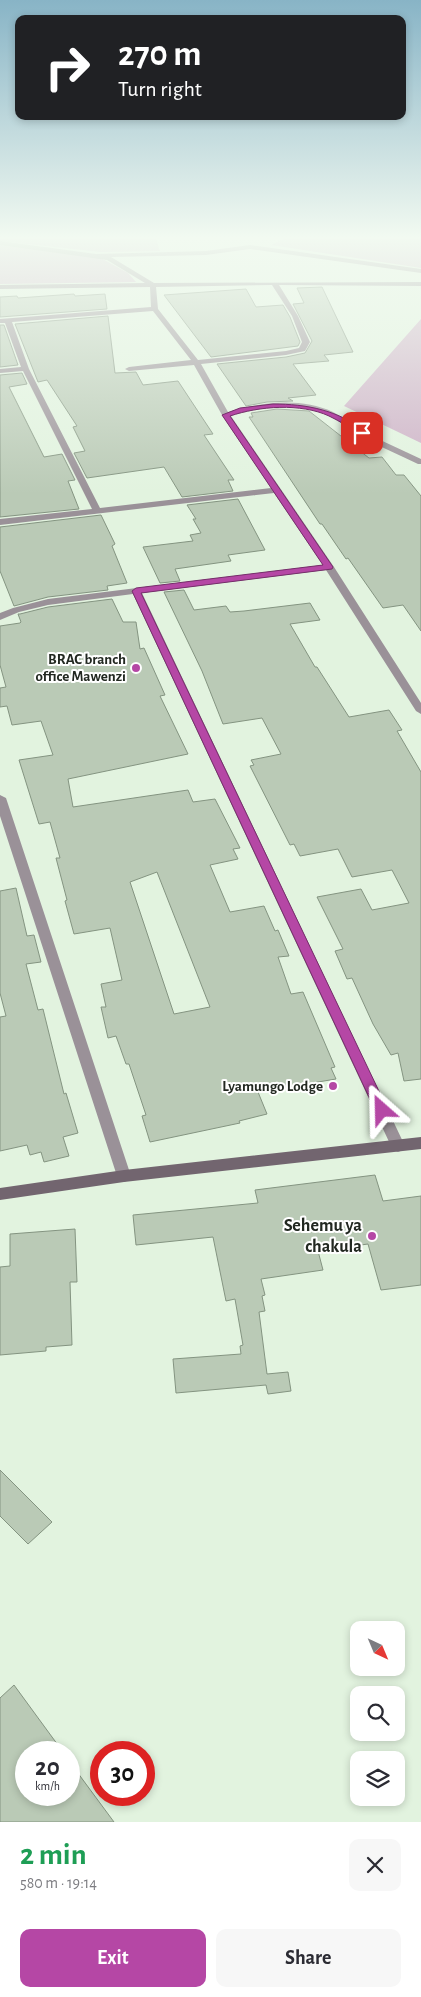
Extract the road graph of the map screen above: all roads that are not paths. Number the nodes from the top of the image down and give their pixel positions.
1 (5, 324) edge
2 (167, 324) edge
3 (298, 324) edge
4 (196, 362) junction
5 (25, 369) junction
6 (129, 369) dead end
7 (0, 371) edge
8 (226, 415) junction
9 (421, 462) edge
10 (276, 490) junction
11 (97, 510) junction
12 (0, 522) edge
13 (329, 567) junction
14 (136, 591) junction
15 (0, 617) edge
16 (417, 698) edge
17 (421, 711) edge
18 (0, 798) edge
19 (421, 1143) edge
20 (398, 1146) junction
21 (124, 1176) junction
22 (0, 1194) edge

1 - 5 street
2 - 4 street
3 - 4 street
4 - 6 street
4 - 8 street
5 - 7 street
5 - 11 street
8 - 9 street
8 - 10 street
10 - 11 street
10 - 13 street
11 - 12 street
13 - 14 street
13 - 16 street
14 - 15 street
14 - 20 street
16 - 17 street
18 - 21 street
19 - 20 street
20 - 21 street
21 - 22 street

